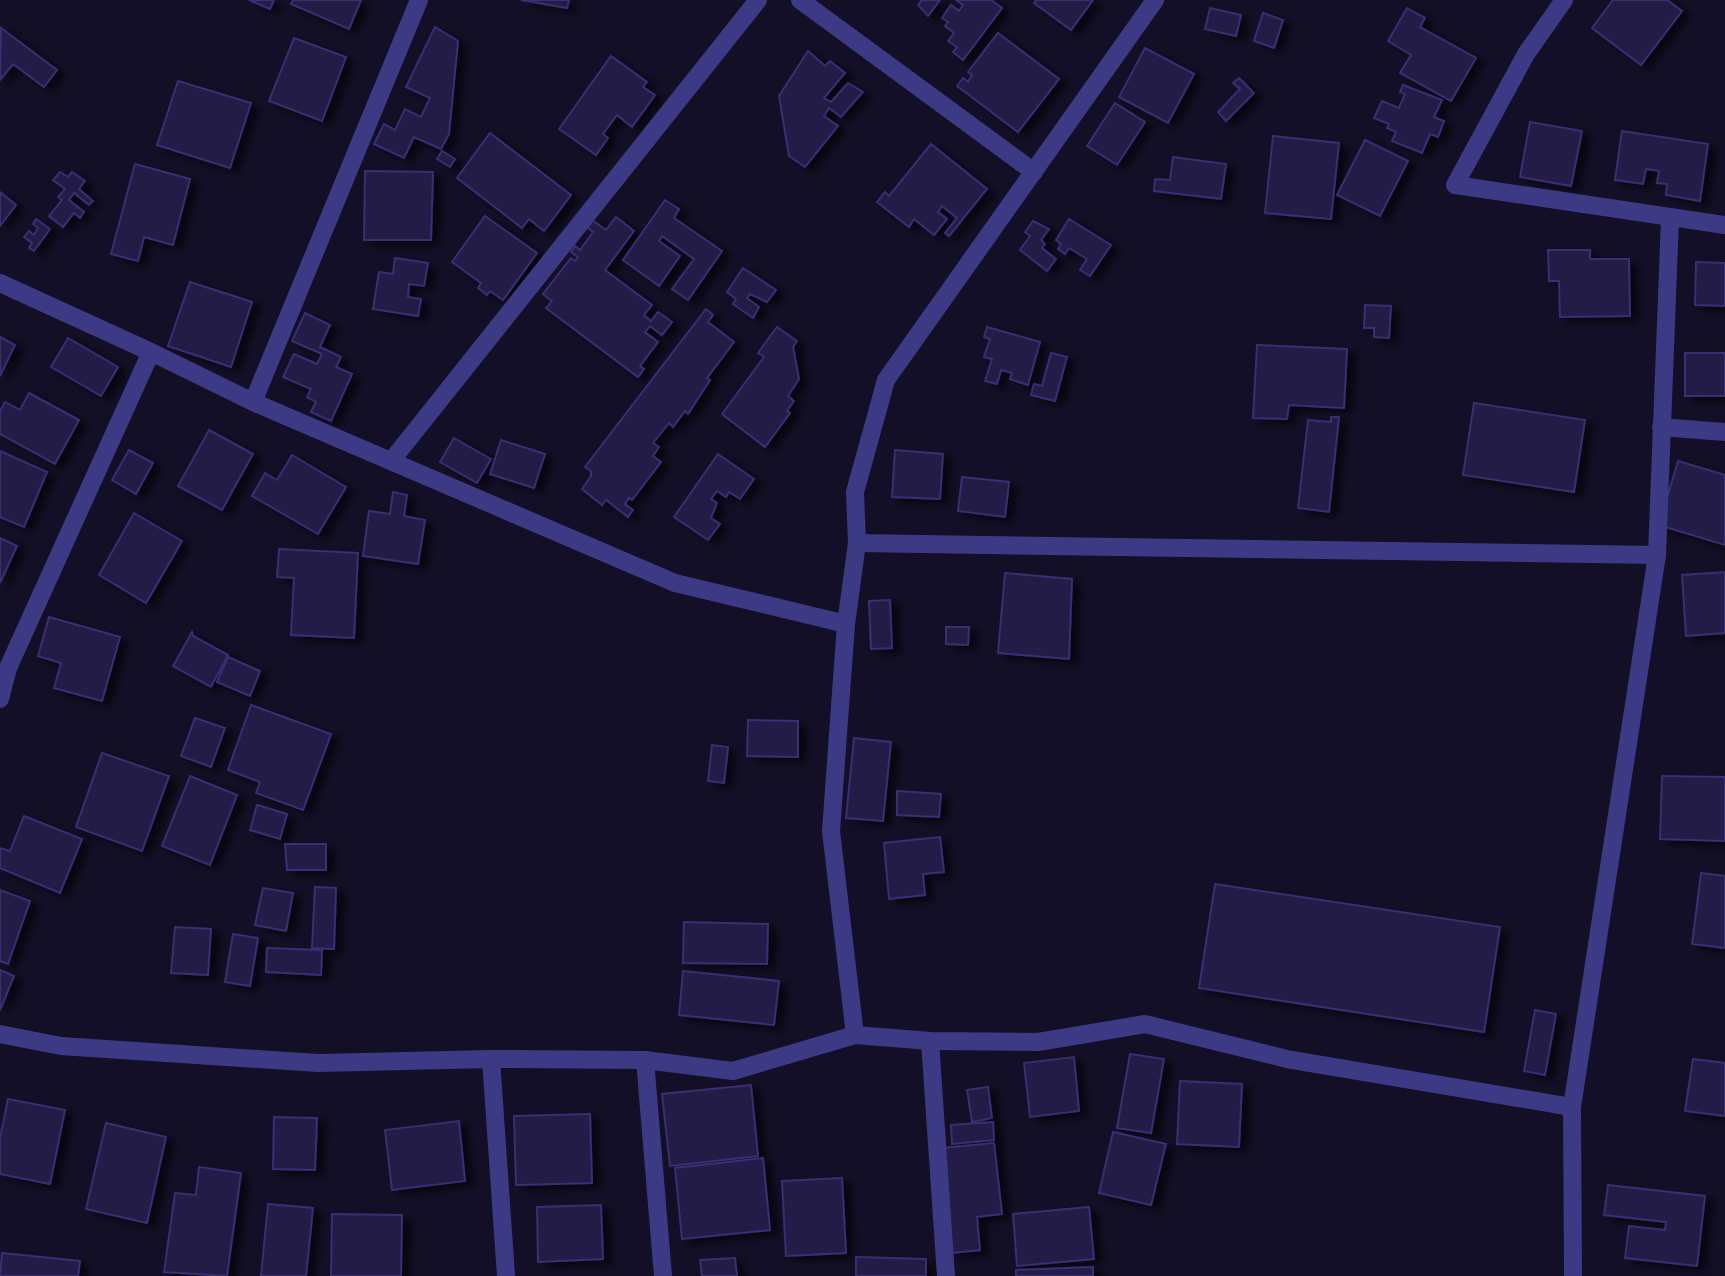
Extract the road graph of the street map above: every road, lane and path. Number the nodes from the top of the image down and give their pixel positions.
1 (419, 0) edge
2 (758, 0) edge
3 (800, 0) edge
4 (1155, 0) edge
5 (1564, 0) edge
6 (1034, 173) junction
7 (1670, 219) junction
8 (1725, 225) edge
9 (0, 282) edge
10 (151, 352) junction
11 (253, 402) junction
12 (1661, 427) junction
13 (1725, 432) edge
14 (392, 460) junction
15 (857, 543) junction
16 (1657, 555) junction
17 (846, 624) junction
18 (0, 699) edge
19 (0, 1034) edge
20 (855, 1035) junction
21 (930, 1041) junction
22 (491, 1059) junction
23 (645, 1060) junction
24 (1572, 1107) junction
25 (506, 1276) edge
26 (663, 1276) edge
27 (946, 1276) edge
28 (1573, 1276) edge

1 - 11 street
2 - 14 street
3 - 6 street
4 - 6 street
5 - 7 street
6 - 15 street
7 - 8 street
7 - 12 street
9 - 10 street
10 - 11 street
10 - 18 street
11 - 14 street
12 - 13 street
12 - 16 street
14 - 17 street
15 - 16 street
15 - 17 street
16 - 24 street
17 - 20 street
19 - 22 street
20 - 21 street
20 - 23 street
21 - 24 street
21 - 27 street
22 - 23 street
22 - 25 street
23 - 26 street
24 - 28 street

